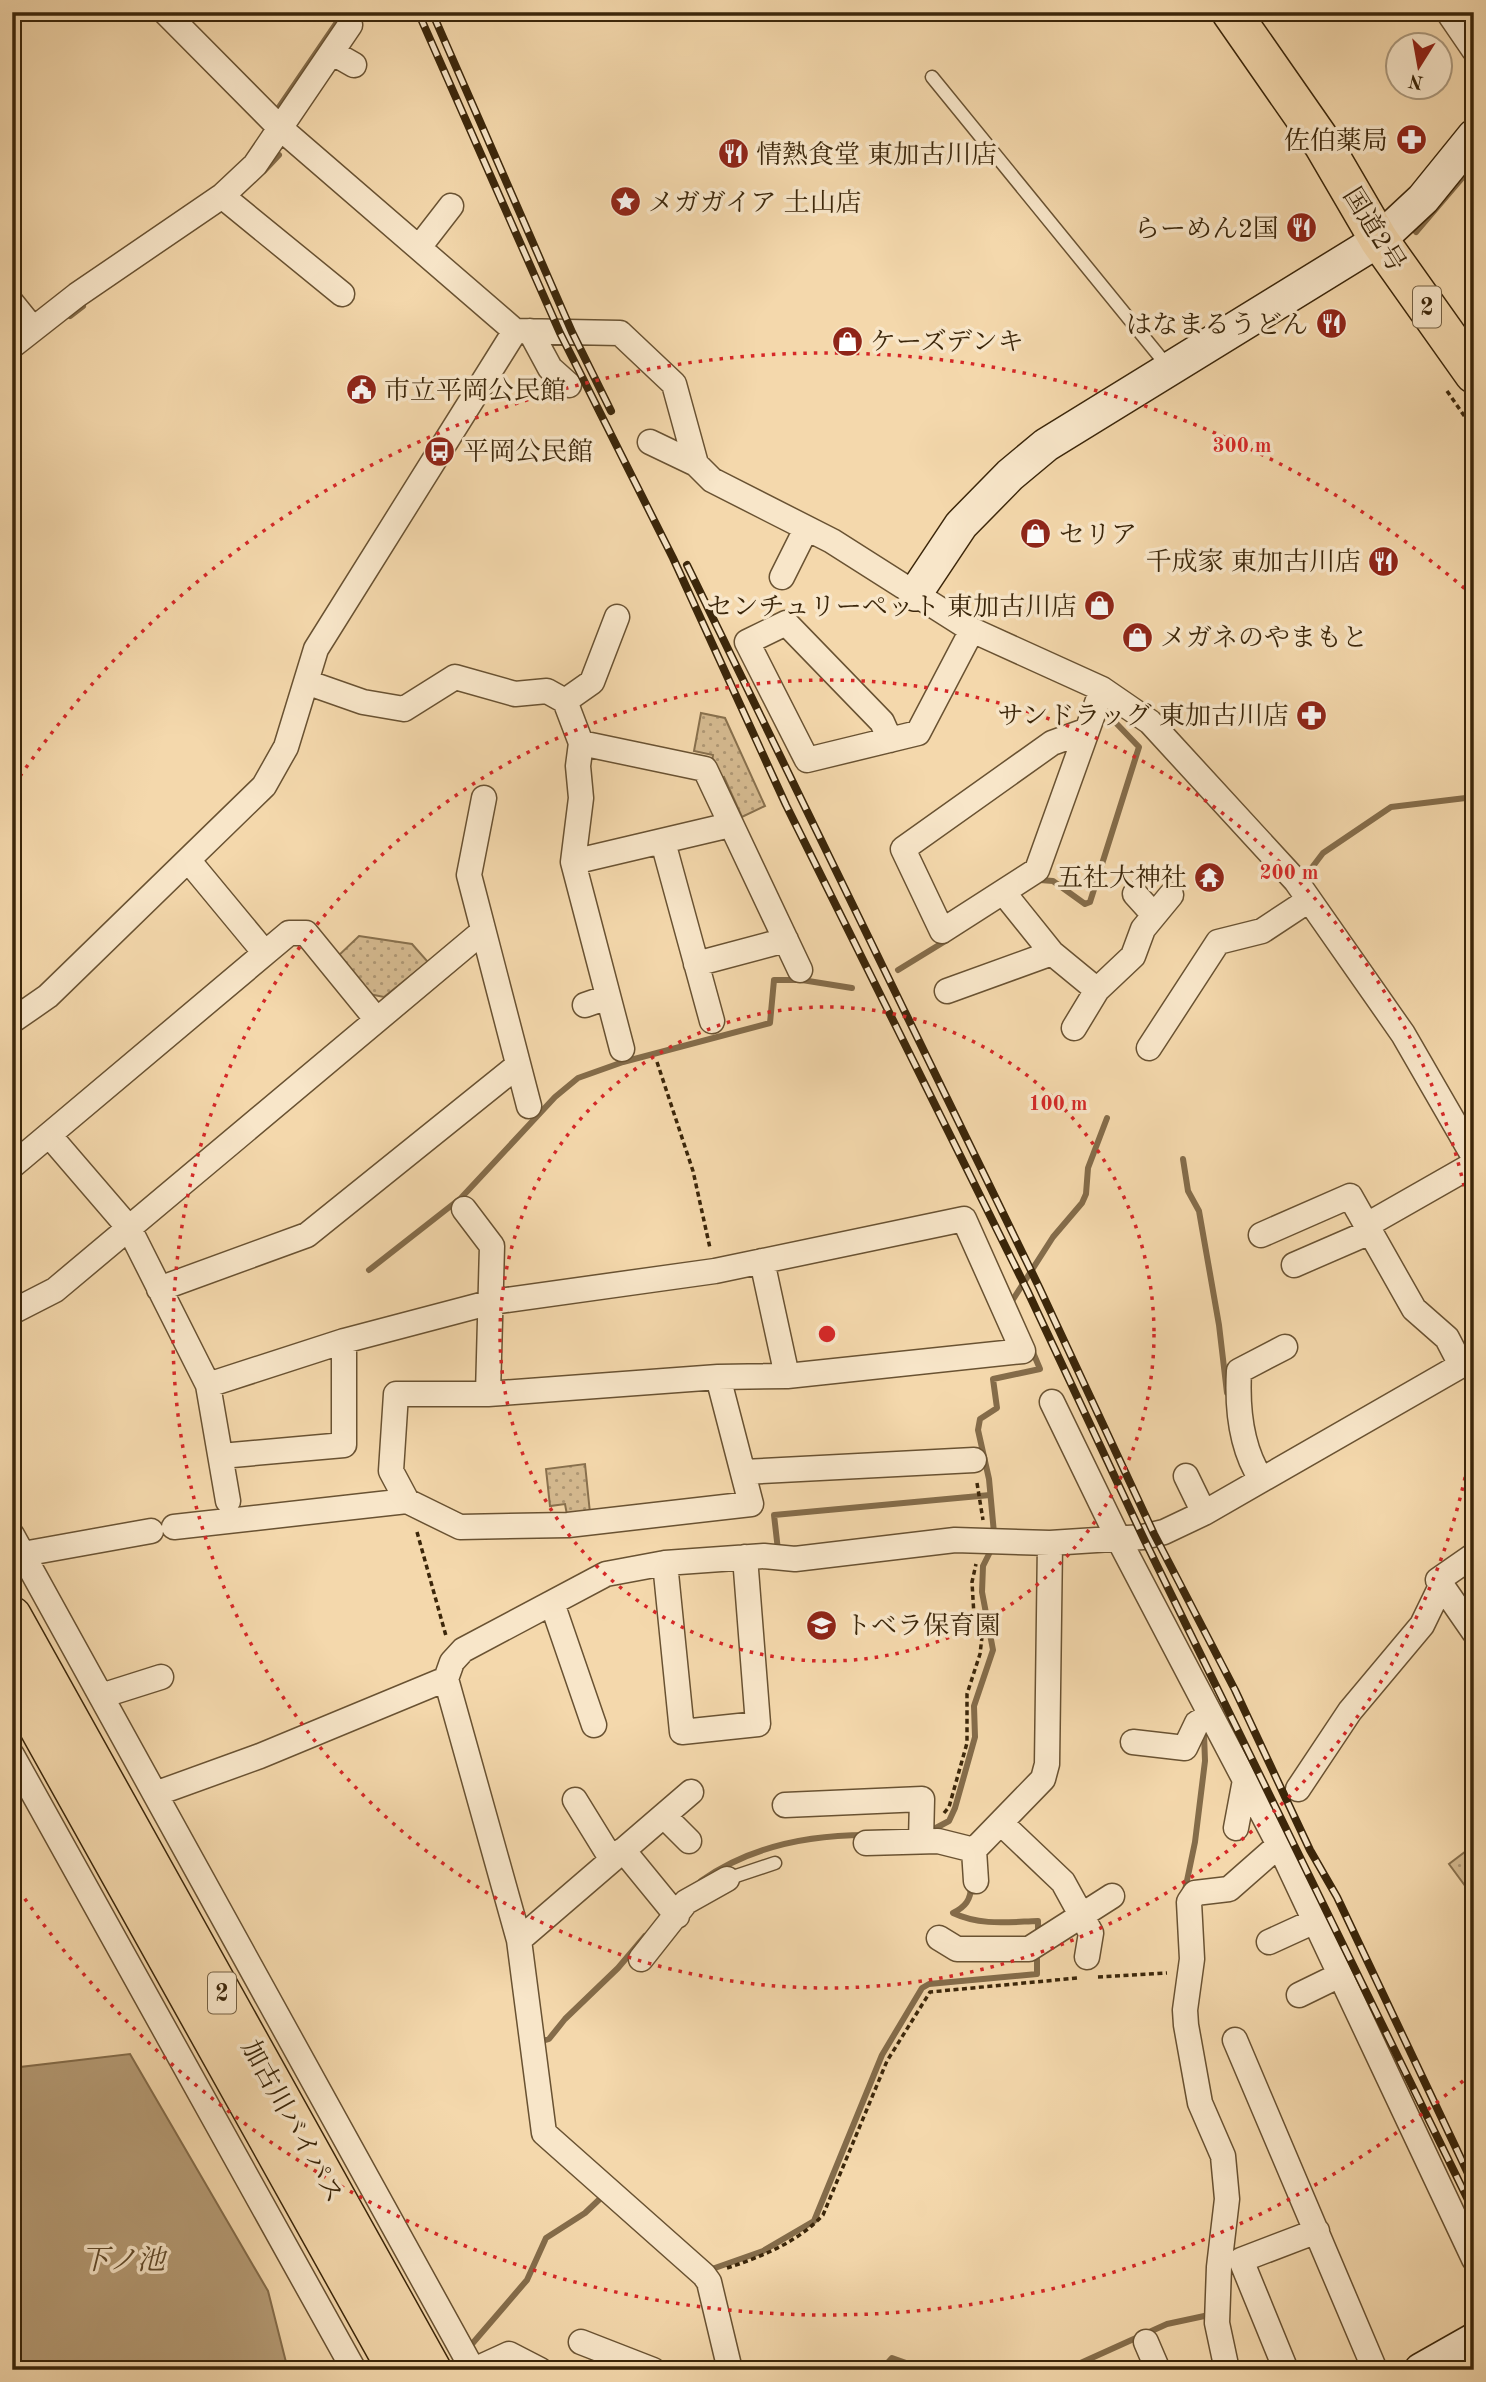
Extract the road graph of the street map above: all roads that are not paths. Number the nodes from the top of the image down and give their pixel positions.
1 (165, 12) edge
2 (1231, 12) edge
3 (1448, 12) edge
4 (350, 25) dead end
5 (1474, 50) edge
6 (333, 52) junction
7 (354, 65) dead end
8 (932, 77) dead end
9 (279, 127) junction
10 (1474, 136) edge
11 (222, 197) junction
12 (451, 206) dead end
13 (1380, 240) junction
14 (420, 246) junction
15 (342, 295) dead end
16 (12, 303) edge
17 (33, 329) junction
18 (523, 331) junction
19 (12, 346) edge
20 (1169, 368) junction
21 (1458, 380) edge
22 (569, 385) dead end
23 (650, 442) dead end
24 (696, 464) junction
25 (806, 529) junction
26 (782, 577) dead end
27 (915, 594) junction
28 (617, 617) dead end
29 (972, 630) junction
30 (306, 682) junction
31 (1102, 689) junction
32 (565, 701) junction
33 (1085, 731) junction
34 (890, 740) junction
35 (581, 743) junction
36 (484, 798) dead end
37 (730, 825) junction
38 (663, 842) junction
39 (188, 860) junction
40 (573, 862) junction
41 (1003, 892) junction
42 (1135, 894) dead end
43 (1171, 895) dead end
44 (1309, 900) junction
45 (1154, 915) junction
46 (482, 932) junction
47 (786, 940) junction
48 (265, 953) junction
49 (1052, 953) junction
50 (696, 964) junction
51 (800, 970) dead end
52 (1097, 990) junction
53 (947, 991) dead end
54 (608, 997) junction
55 (585, 1005) dead end
56 (377, 1020) junction
57 (12, 1021) edge
58 (712, 1021) dead end
59 (1074, 1028) dead end
60 (1149, 1048) dead end
61 (622, 1049) dead end
62 (517, 1066) junction
63 (529, 1106) dead end
64 (49, 1135) junction
65 (1474, 1157) edge
66 (1474, 1164) edge
67 (12, 1166) edge
68 (463, 1210) dead end
69 (129, 1228) junction
70 (1368, 1228) junction
71 (1261, 1236) dead end
72 (762, 1261) junction
73 (1294, 1265) dead end
74 (159, 1289) junction
75 (492, 1303) junction
76 (12, 1312) edge
77 (344, 1341) junction
78 (1285, 1347) dead end
79 (1467, 1361) edge
80 (787, 1376) junction
81 (718, 1377) junction
82 (208, 1385) junction
83 (488, 1394) junction
84 (1052, 1402) dead end
85 (221, 1456) junction
86 (974, 1460) road end
87 (743, 1472) junction
88 (1186, 1476) dead end
89 (1261, 1479) junction
90 (228, 1501) dead end
91 (407, 1501) junction
92 (1204, 1513) junction
93 (1118, 1538) junction
94 (1050, 1542) junction
95 (17, 1545) edge
96 (1474, 1555) edge
97 (745, 1558) junction
98 (665, 1563) junction
99 (1440, 1588) junction
100 (552, 1603) junction
101 (12, 1616) edge
102 (1474, 1632) edge
103 (449, 1670) junction
104 (160, 1677) dead end
105 (12, 1680) edge
106 (101, 1696) junction
107 (1211, 1716) junction
108 (594, 1725) dead end
109 (1133, 1742) dead end
110 (12, 1755) edge
111 (1245, 1780) junction
112 (1298, 1789) dead end
113 (691, 1792) dead end
114 (155, 1794) junction
115 (575, 1800) dead end
116 (785, 1805) dead end
117 (652, 1815) junction
118 (1001, 1823) junction
119 (1236, 1828) dead end
120 (689, 1841) dead end
121 (866, 1843) dead end
122 (1279, 1845) junction
123 (908, 1848) junction
124 (974, 1850) junction
125 (617, 1855) junction
126 (775, 1863) dead end
127 (727, 1879) joint
128 (976, 1881) dead end
129 (1112, 1896) dead end
130 (1082, 1915) junction
131 (677, 1916) junction
132 (1315, 1921) junction
133 (939, 1938) dead end
134 (519, 1940) junction
135 (1269, 1942) dead end
136 (1087, 1958) dead end
137 (641, 1959) dead end
138 (1340, 1975) junction
139 (1298, 1994) dead end
140 (1236, 2040) dead end
141 (1317, 2231) junction
142 (1474, 2259) edge
143 (580, 2342) dead end
144 (621, 2364) edge
145 (354, 2370) edge
146 (397, 2370) edge
147 (432, 2370) edge
148 (474, 2370) edge
149 (540, 2370) edge
150 (653, 2370) edge
151 (730, 2370) edge
152 (1227, 2370) edge
153 (1286, 2370) edge
154 (1376, 2370) edge

1 - 9 street
2 - 13 highway, 国道2号 / 2
3 - 5 street
4 - 6 street
6 - 7 street
6 - 9 street
8 - 20 lane
9 - 11 street
9 - 14 street
10 - 13 street
11 - 15 street
11 - 17 street
12 - 14 street
13 - 20 street
13 - 21 highway, 国道2号 / 2
14 - 18 street
16 - 17 street
17 - 19 street
18 - 22 street
18 - 24 street
18 - 30 street
20 - 27 street
23 - 24 street
24 - 25 street
25 - 26 street
25 - 27 street
27 - 29 street
28 - 32 street
29 - 31 street
29 - 34 street
30 - 32 street
30 - 39 street
31 - 33 street
31 - 44 street
32 - 35 street
33 - 41 street
33 - 41 street
34 - 34 street
35 - 37 street
35 - 40 street
36 - 46 street
37 - 38 street
37 - 47 street
38 - 40 street
38 - 50 street
39 - 48 street
39 - 57 street
40 - 54 street
41 - 49 street
42 - 45 street
43 - 45 street
44 - 60 street
44 - 65 street
45 - 52 street
46 - 56 street
46 - 62 street
47 - 50 street
47 - 51 street
48 - 56 street
48 - 64 street
49 - 52 street
49 - 53 street
50 - 58 street
52 - 59 street
54 - 55 street
54 - 61 street
56 - 69 street
62 - 63 street
62 - 74 street
64 - 67 street
64 - 69 street
66 - 70 street
68 - 75 street
69 - 74 street
69 - 76 street
70 - 71 street
70 - 73 street
70 - 79 street
72 - 75 street
72 - 80 street
72 - 80 street
74 - 82 street
75 - 77 street
75 - 83 street
77 - 82 street
77 - 85 street
78 - 89 street
79 - 89 street
80 - 81 street
81 - 83 street
81 - 87 street
82 - 85 street
83 - 91 street
84 - 93 street
85 - 90 street
86 - 87 street
87 - 91 street
88 - 92 street
89 - 92 street
91 - 95 street
92 - 93 street
93 - 94 street
93 - 107 street
94 - 97 street
94 - 118 street
95 - 106 street
96 - 99 street
97 - 98 street
97 - 98 street
98 - 100 street
99 - 102 street
99 - 112 street
100 - 103 street
100 - 108 street
101 - 147 highway, 加古川バイパス / 2
103 - 114 street
103 - 134 street
104 - 106 street
105 - 146 highway, 加古川バイパス / 2
106 - 114 street
107 - 109 street
107 - 111 street
110 - 145 street
111 - 119 street
111 - 122 street
113 - 117 street
114 - 148 street
115 - 125 street
116 - 123 street
117 - 120 street
117 - 125 street
118 - 124 street
118 - 130 street
121 - 123 street
122 - 132 street
122 - 152 street
123 - 124 street
124 - 128 street
125 - 131 street
125 - 134 street
126 - 127 lane
127 - 131 street
129 - 130 street
130 - 133 street
130 - 136 street
131 - 137 street
132 - 135 street
132 - 138 street
134 - 151 street
138 - 139 street
138 - 142 street
140 - 141 street
141 - 153 street
141 - 154 street
143 - 144 street
144 - 150 street
148 - 149 street

